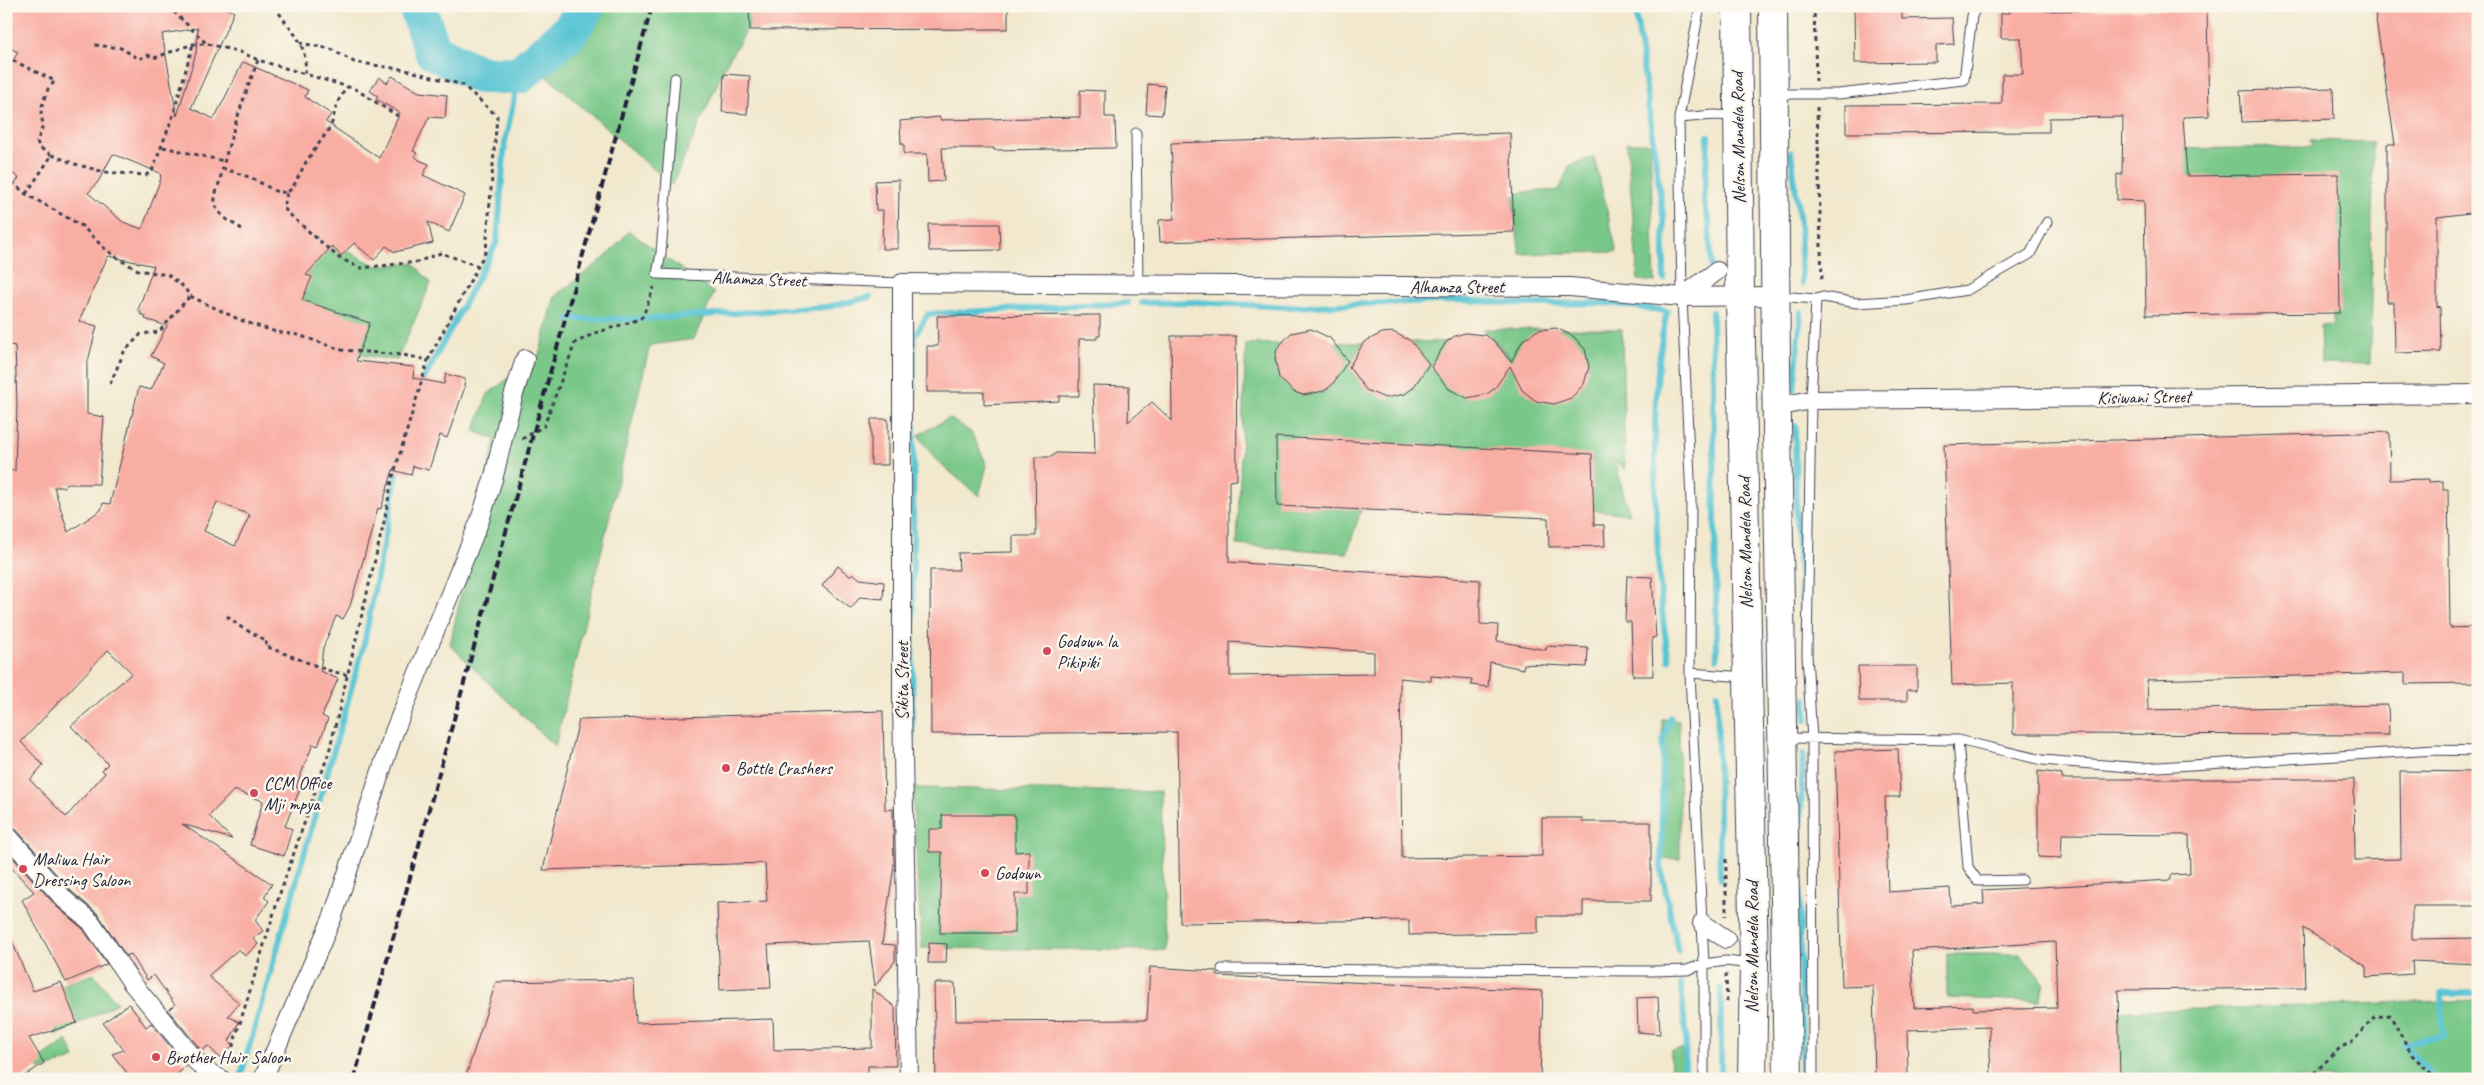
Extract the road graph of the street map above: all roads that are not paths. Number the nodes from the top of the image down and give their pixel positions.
1 (1700, 6) edge
2 (1737, 6) edge
3 (1774, 6) edge
4 (1977, 6) edge
5 (675, 78) dead end
6 (1776, 94) junction
7 (1738, 116) junction
8 (1679, 118) junction
9 (1136, 134) dead end
10 (2047, 222) dead end
11 (1716, 271) dead end
12 (902, 283) junction
13 (1138, 285) junction
14 (1740, 295) junction
15 (1775, 296) junction
16 (1682, 298) junction
17 (1816, 299) junction
18 (525, 360) dead end
19 (2478, 394) edge
20 (1811, 400) junction
21 (1776, 407) junction
22 (1690, 673) junction
23 (1748, 678) junction
24 (1783, 738) junction
25 (1812, 740) junction
26 (1958, 740) junction
27 (2478, 751) edge
28 (6, 834) edge
29 (2022, 880) dead end
30 (1702, 923) junction
31 (1726, 939) dead end
32 (1704, 964) junction
33 (1754, 965) junction
34 (1222, 969) dead end
35 (222, 1079) edge
36 (263, 1079) edge
37 (910, 1079) edge
38 (1704, 1079) edge
39 (1752, 1079) edge
40 (1796, 1079) edge

1 - 8 lane
2 - 7 main road, Nelson Mandela Road
3 - 6 main road, Nelson Mandela Road
4 - 6 lane
5 - 12 lane, Alhamza Street
6 - 15 main road, Nelson Mandela Road
7 - 8 lane
7 - 14 main road, Nelson Mandela Road
8 - 16 lane
9 - 13 lane
10 - 17 lane
11 - 16 street
12 - 13 street, Alhamza Street
12 - 37 street, Sikita Street
13 - 16 street, Alhamza Street
14 - 15 street, Alhamza Street
14 - 16 street, Alhamza Street
14 - 23 main road, Nelson Mandela Road
15 - 17 lane
15 - 21 main road, Nelson Mandela Road
16 - 22 lane
17 - 20 lane
18 - 36 street
19 - 20 street, Kisiwani Street
20 - 21 street
20 - 25 lane
21 - 24 main road, Nelson Mandela Road
22 - 23 lane
22 - 30 lane
23 - 33 main road, Nelson Mandela Road
24 - 25 lane
24 - 40 main road, Nelson Mandela Road
25 - 26 lane
25 - 40 lane
26 - 27 lane
26 - 29 lane
28 - 35 street
30 - 31 street
30 - 32 lane
32 - 33 lane
32 - 34 lane
32 - 38 lane
33 - 39 main road, Nelson Mandela Road

